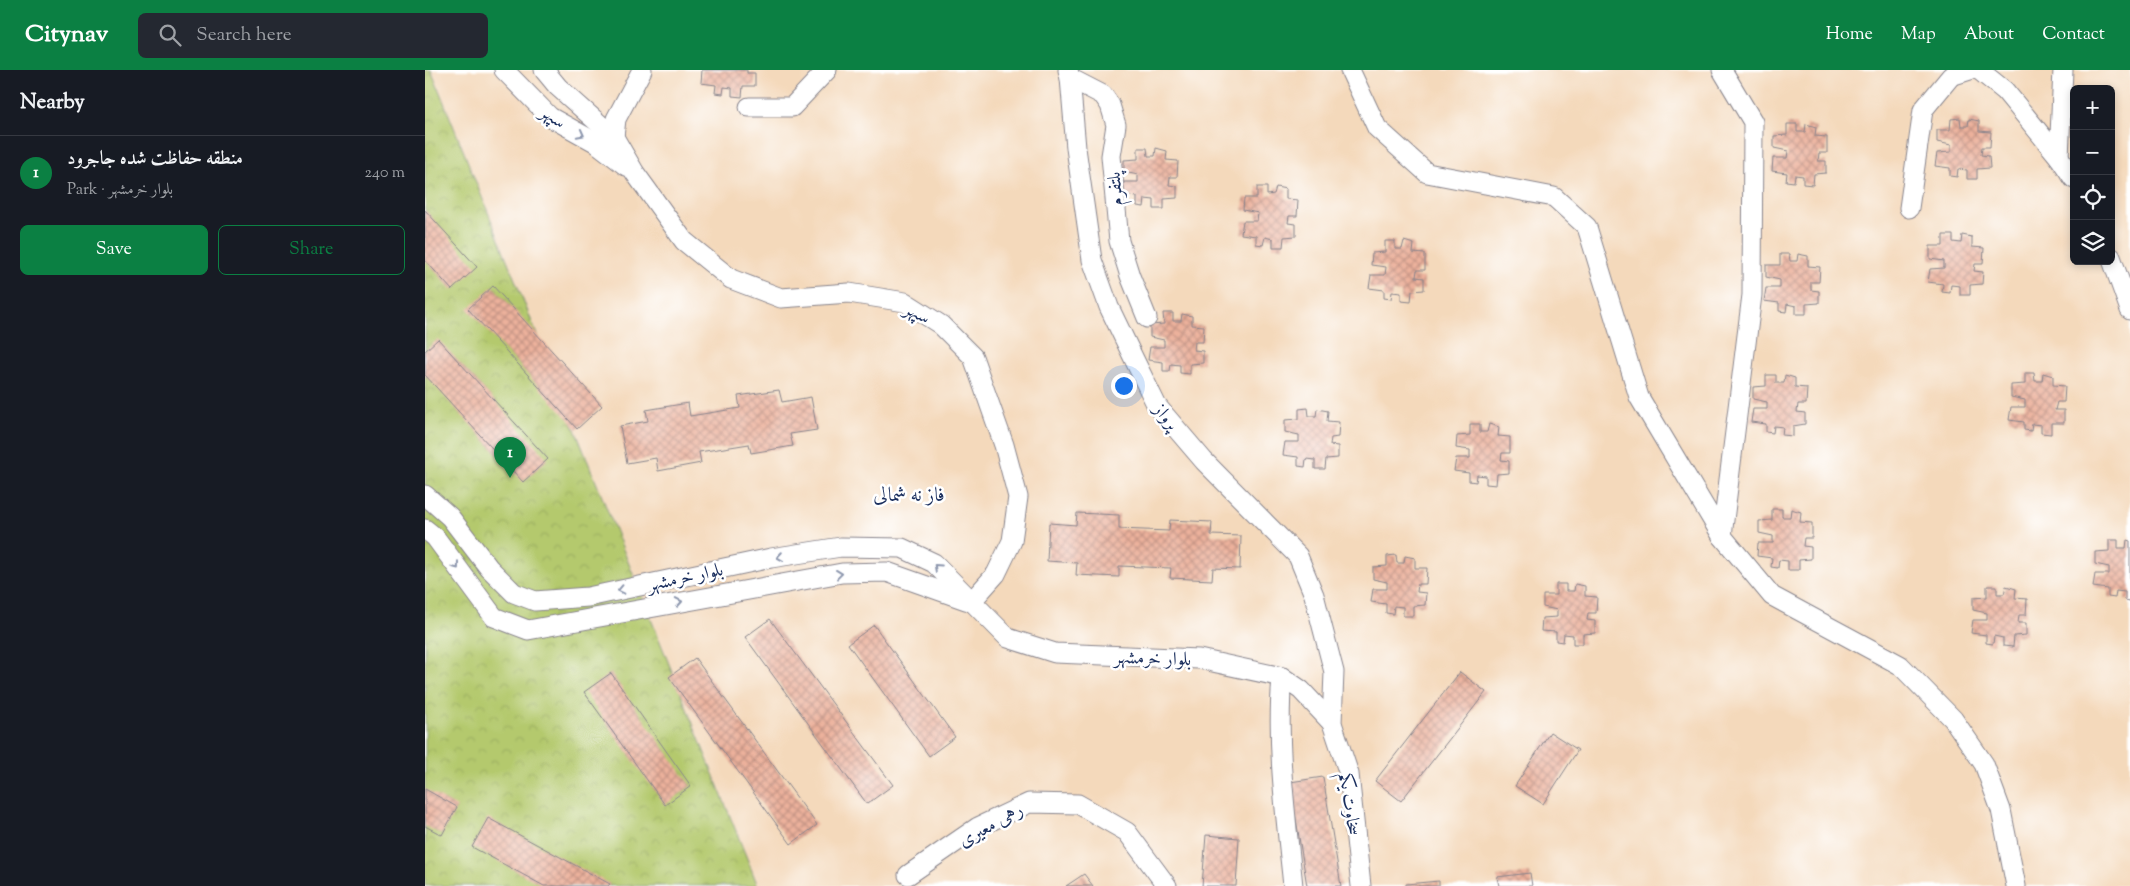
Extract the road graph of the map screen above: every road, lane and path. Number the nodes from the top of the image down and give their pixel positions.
1 (504, 70) edge
2 (544, 70) edge
3 (642, 70) edge
4 (827, 70) edge
5 (1350, 70) edge
6 (1723, 70) edge
7 (1970, 70) edge
8 (1979, 70) edge
9 (2063, 70) edge
10 (1069, 74) edge
11 (749, 108) dead end
12 (614, 137) junction
13 (2059, 157) junction
14 (635, 173) junction
15 (2071, 175) edge
16 (1909, 208) dead end
17 (2114, 265) edge
18 (2130, 310) edge
19 (1147, 318) dead end
20 (425, 495) edge
21 (425, 529) edge
22 (1722, 536) junction
23 (971, 602) junction
24 (1282, 677) junction
25 (1331, 723) junction
26 (908, 875) dead end
27 (1167, 886) edge
28 (1293, 886) edge
29 (1361, 886) edge
30 (2016, 886) edge

1 -> 14 street, سپهر
2 - 12 street, سپهر
3 - 12 street
4 - 11 street
5 - 22 street
6 - 22 street
7 - 16 street
8 - 13 street
9 - 13 street
10 - 19 street, پلتفرم
10 - 25 street, پرواز
12 - 14 street, سپهر
13 - 15 street
14 - 23 street, سپهر
17 - 18 street
23 -> 20 street, بلوار خرمشهر
21 -> 23 street, بلوار خرمشهر
22 - 30 street
23 - 24 street, بلوار خرمشهر
24 - 25 street, بلوار خرمشهر
24 - 28 street
25 - 29 street, سخاوت یکم
26 - 27 street, رهی معیری

